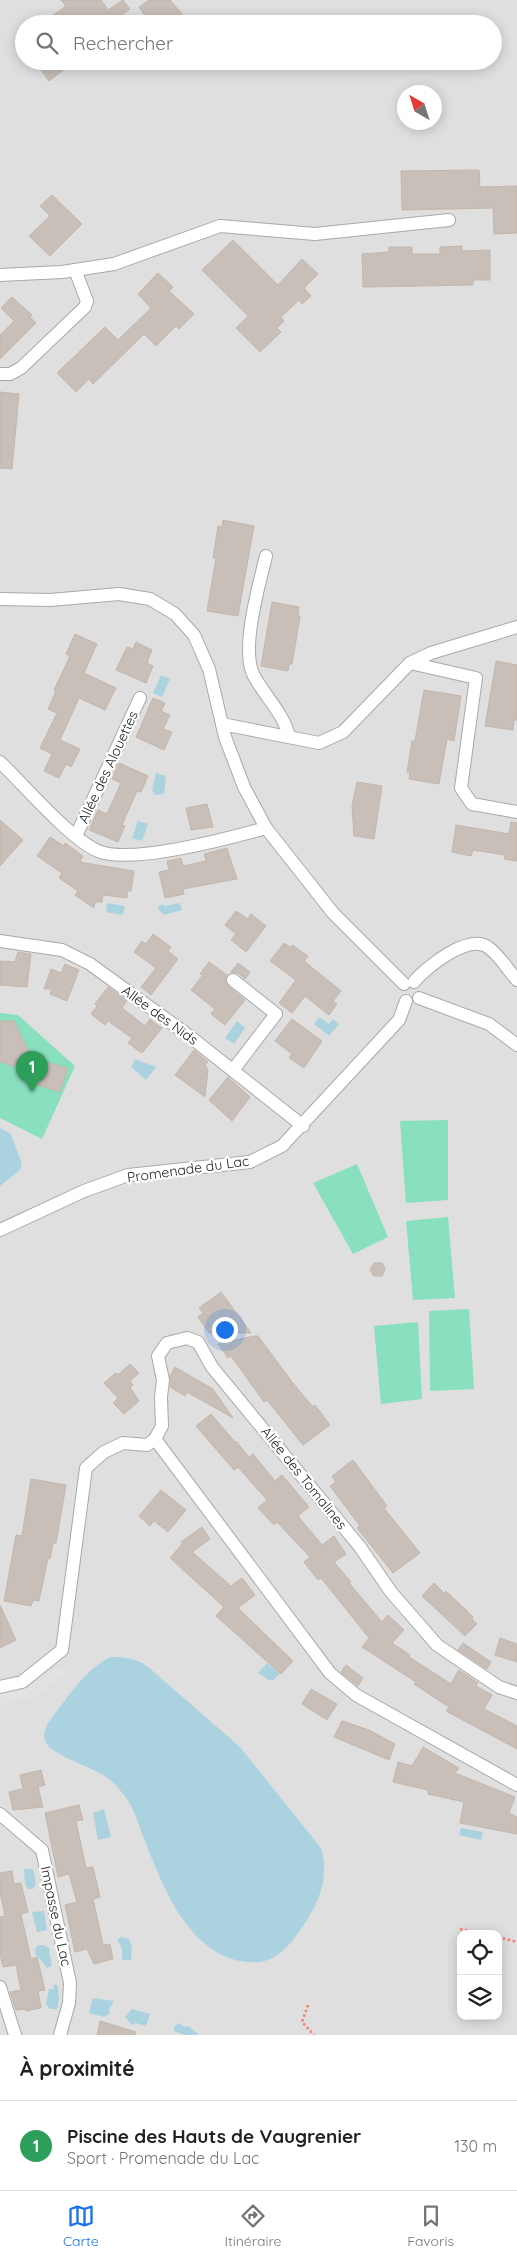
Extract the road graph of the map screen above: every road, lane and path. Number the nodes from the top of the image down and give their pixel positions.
1 (449, 220) dead end
2 (75, 270) junction
3 (0, 275) edge
4 (0, 374) edge
5 (266, 556) dead end
6 (0, 599) edge
7 (517, 627) edge
8 (410, 663) junction
9 (140, 698) dead end
10 (222, 724) junction
11 (289, 738) junction
12 (0, 762) edge
13 (517, 812) edge
14 (266, 828) junction
15 (76, 836) junction
16 (0, 941) edge
17 (233, 980) dead end
18 (517, 980) edge
19 (409, 983) junction
20 (413, 1000) junction
21 (517, 1045) edge
22 (233, 1070) junction
23 (303, 1126) junction
24 (0, 1230) edge
25 (155, 1439) junction
26 (0, 1688) edge
27 (517, 1693) edge
28 (517, 1786) edge
29 (0, 1814) edge
30 (460, 1929) dead end
31 (465, 1930) edge
32 (502, 1938) edge
33 (517, 1942) edge
34 (0, 1987) edge
35 (308, 2005) dead end
36 (15, 2035) edge
37 (60, 2035) edge
38 (314, 2035) edge

1 - 2 street
2 - 3 street
2 - 4 street
5 - 11 street
6 - 10 street
7 - 8 street
8 - 11 street
8 - 13 street
9 - 15 street, Allée des Alouettes
10 - 11 street
10 - 14 street
12 - 15 street
14 - 15 street
14 - 19 street
16 - 22 street, Allée des Nids
17 - 22 street
18 - 19 street
19 - 20 street
20 - 21 street
20 - 23 street, Promenade du Lac
22 - 23 street, Allée des Nids
23 - 24 street, Promenade du Lac
25 - 26 street
25 - 27 street, Allée des Tomalines
25 - 28 street
29 - 37 street, Impasse du Lac
30 - 31 path
32 - 33 path
34 - 36 street
35 - 38 path

